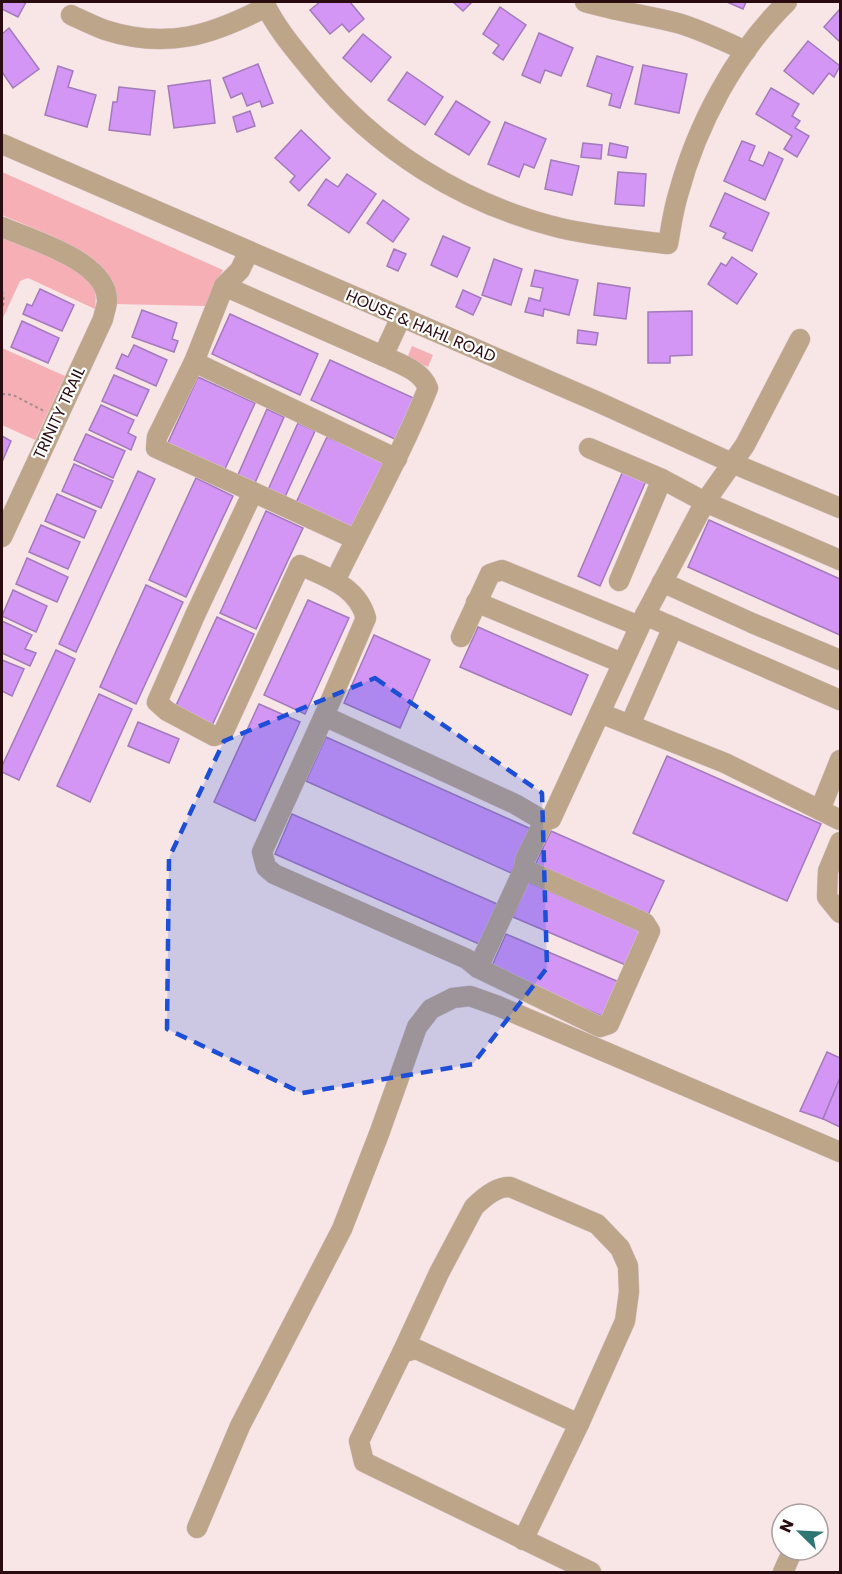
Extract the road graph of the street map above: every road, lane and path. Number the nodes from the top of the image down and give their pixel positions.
1 (585, 2) edge
2 (787, 2) edge
3 (265, 4) edge
4 (71, 15) dead end
5 (746, 51) junction
6 (2, 144) edge
7 (2, 227) edge
8 (249, 251) junction
9 (224, 286) junction
10 (2, 291) edge
11 (2, 310) edge
12 (401, 317) junction
13 (800, 339) dead end
14 (383, 356) junction
15 (194, 362) junction
16 (2, 394) edge
17 (58, 416) junction
18 (589, 448) dead end
19 (397, 459) junction
20 (732, 463) junction
21 (662, 479) junction
22 (253, 492) junction
23 (705, 502) junction
24 (840, 508) edge
25 (2, 537) edge
26 (356, 539) junction
27 (840, 560) edge
28 (335, 581) junction
29 (619, 581) dead end
30 (662, 582) junction
31 (476, 602) junction
32 (642, 621) junction
33 (673, 627) junction
34 (461, 637) dead end
35 (840, 660) edge
36 (622, 663) junction
37 (840, 700) edge
38 (600, 713) junction
39 (324, 716) junction
40 (630, 725) junction
41 (840, 760) edge
42 (820, 810) junction
43 (840, 820) edge
44 (544, 822) junction
45 (838, 852) edge
46 (524, 869) junction
47 (840, 913) edge
48 (478, 968) junction
49 (840, 1152) edge
50 (402, 1353) junction
51 (579, 1424) junction
52 (197, 1528) dead end
53 (523, 1540) junction
54 (591, 1572) edge

1 - 5 street
2 - 5 street
3 - 4 street
3 - 5 street
6 - 8 street, HOUSE & HAHL ROAD
7 - 17 street, TRINITY TRAIL
8 - 9 street
8 - 12 street, HOUSE & HAHL ROAD
9 - 14 street
9 - 15 street
10 - 11 path
12 - 14 street
12 - 20 street, HOUSE & HAHL ROAD
13 - 20 street
14 - 19 street
15 - 19 street
15 - 22 street
16 - 17 path
17 - 25 street, TRINITY TRAIL
18 - 21 street
19 - 26 street
20 - 23 street
20 - 24 street, HOUSE & HAHL ROAD
21 - 23 street
21 - 29 street
22 - 26 street
22 - 28 street
23 - 27 street
23 - 30 street
26 - 28 street
28 - 39 street
30 - 32 street
30 - 35 street
31 - 32 street
31 - 34 street
31 - 36 street
32 - 33 street
32 - 36 street
33 - 37 street
33 - 40 street
36 - 38 street
38 - 40 street
38 - 44 street
39 - 44 street
39 - 48 street
40 - 42 street
41 - 42 street
42 - 43 street
44 - 46 street
45 - 47 street
46 - 48 street
46 - 48 street
49 - 52 street
50 - 51 street
50 - 51 street
50 - 53 street
51 - 53 street
53 - 54 street

